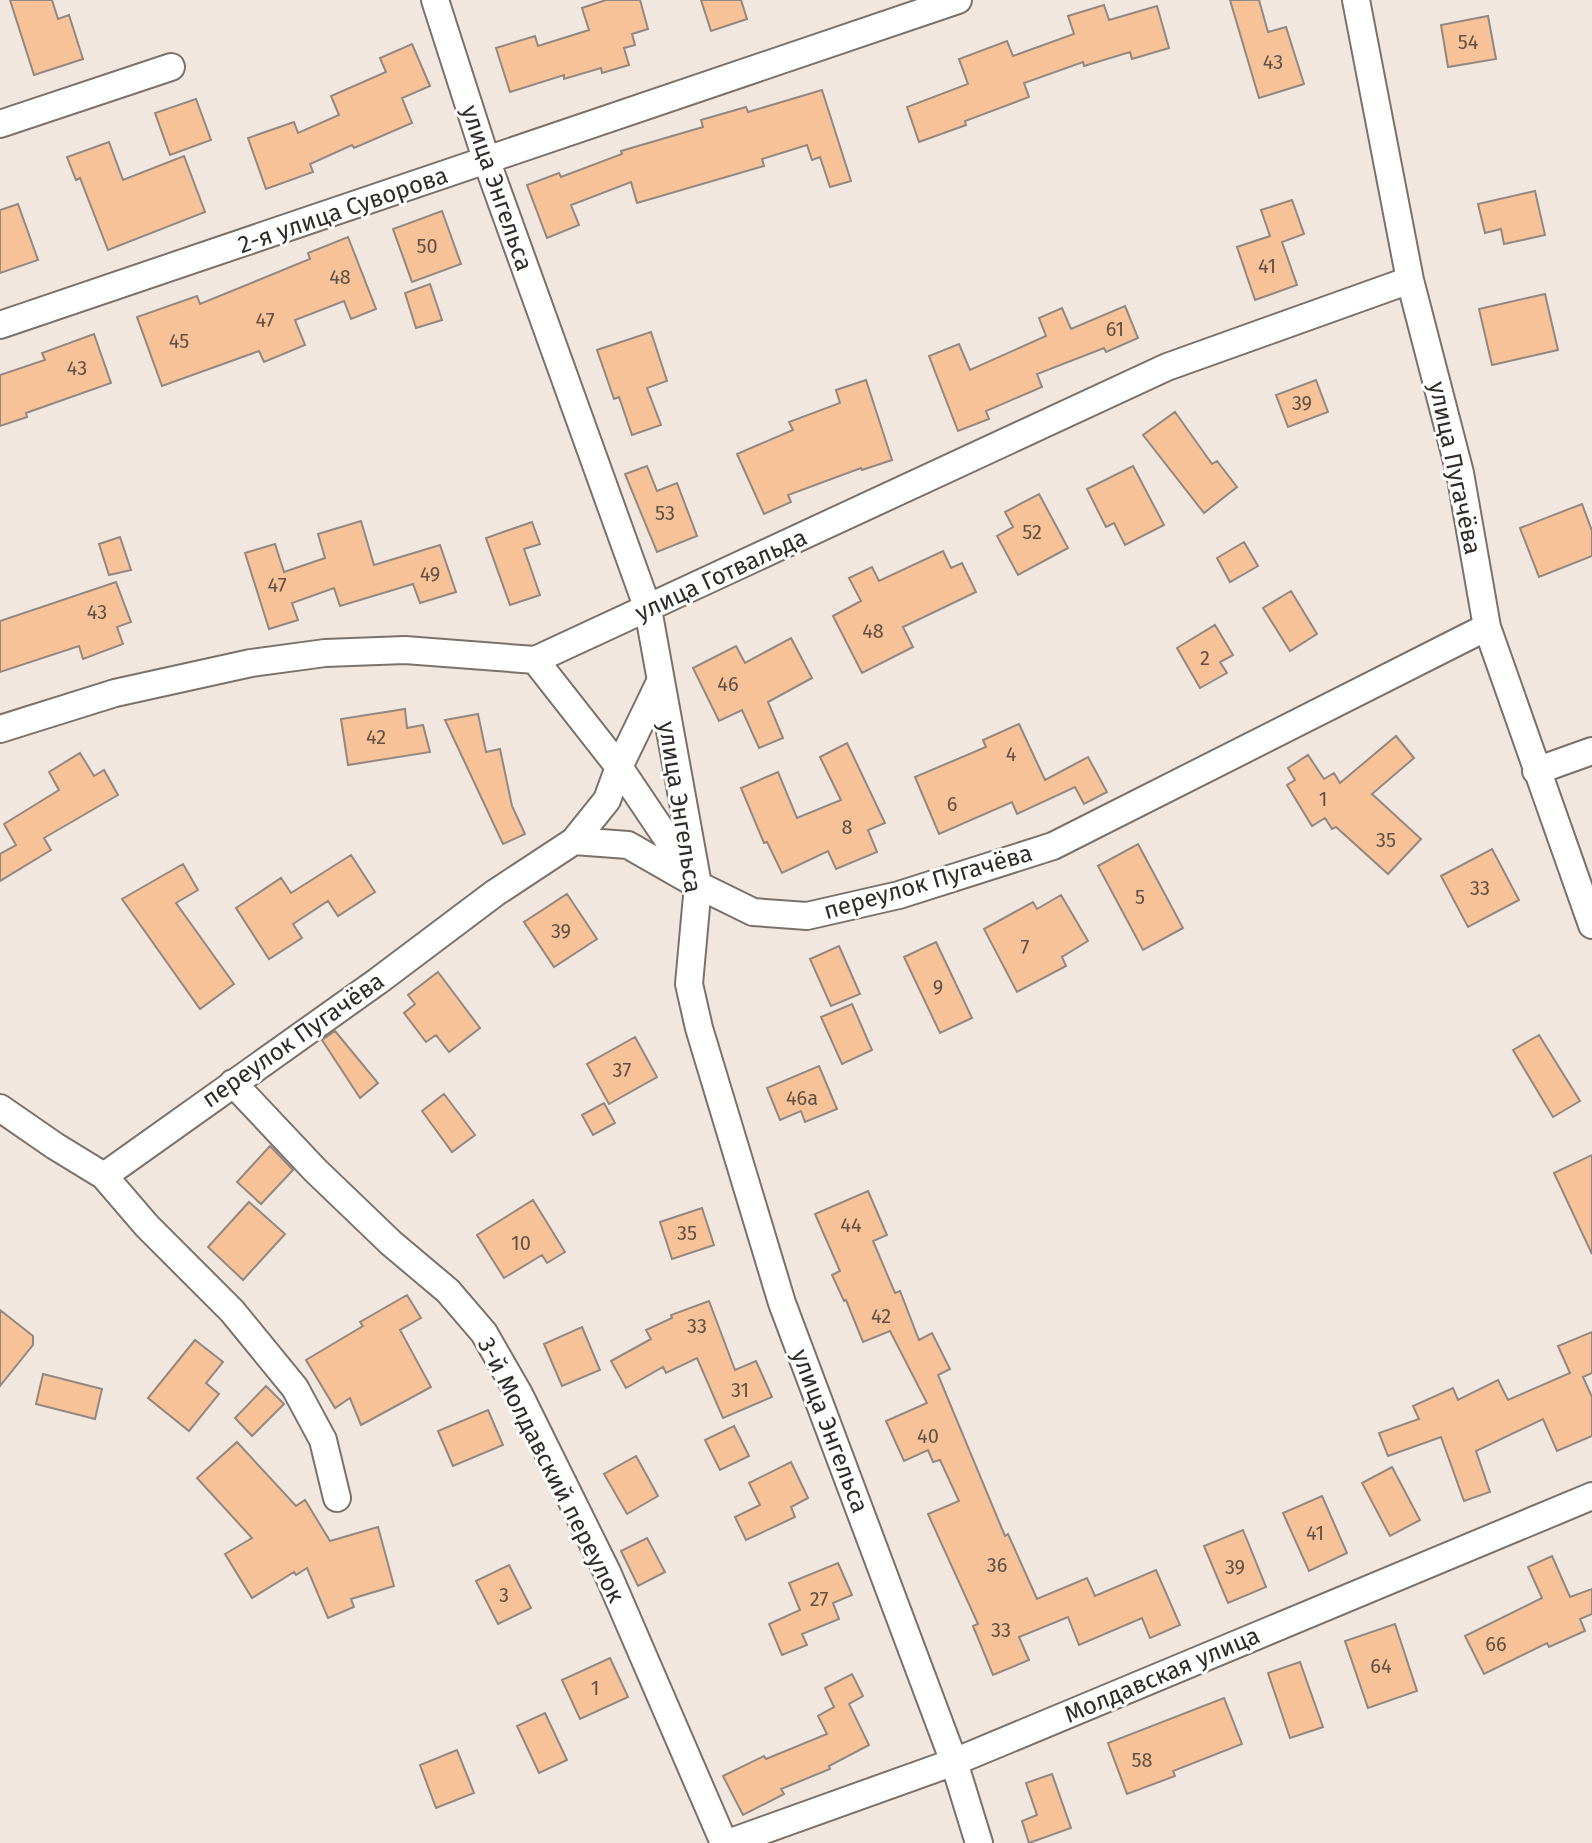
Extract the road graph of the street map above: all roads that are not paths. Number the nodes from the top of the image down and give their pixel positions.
1 (435, 0) edge
2 (958, 0) edge
3 (1356, 0) edge
4 (171, 67) dead end
5 (0, 124) edge
6 (487, 162) junction
7 (1410, 280) junction
8 (0, 325) edge
9 (648, 609) junction
10 (1487, 627) junction
11 (535, 660) junction
12 (659, 684) junction
13 (0, 729) edge
14 (1592, 751) edge
15 (619, 767) junction
16 (1536, 771) junction
17 (574, 841) junction
18 (698, 885) junction
19 (1592, 925) edge
20 (233, 1083) junction
21 (0, 1108) edge
22 (104, 1176) junction
23 (1592, 1496) edge
24 (337, 1498) dead end
25 (954, 1762) junction
26 (726, 1843) edge
27 (979, 1843) edge

1 - 6 street, улица Энгельса
2 - 6 street, 2-я улица Суворова
3 - 7 street, улица Пугачёва
4 - 5 street
6 - 8 street, 2-я улица Суворова
6 - 9 street, улица Энгельса
7 - 9 street, улица Готвальда
7 - 10 street, улица Пугачёва
9 - 11 street, улица Готвальда
9 - 12 street, улица Энгельса
10 - 16 street, улица Пугачёва
10 - 18 street, переулок Пугачёва
11 - 13 street, улица Готвальда
11 - 15 street
12 - 15 street
12 - 18 street, улица Энгельса
14 - 16 street
15 - 17 street
15 - 18 street
16 - 19 street, улица Пугачёва
17 - 18 street, переулок Пугачёва
17 - 20 street, переулок Пугачёва
18 - 25 street, улица Энгельса
20 - 22 street, переулок Пугачёва
20 - 26 street, 3-й Молдавский переулок
21 - 22 street
22 - 24 street
23 - 25 street, Молдавская улица
25 - 26 street, Молдавская улица
25 - 27 street, улица Энгельса

